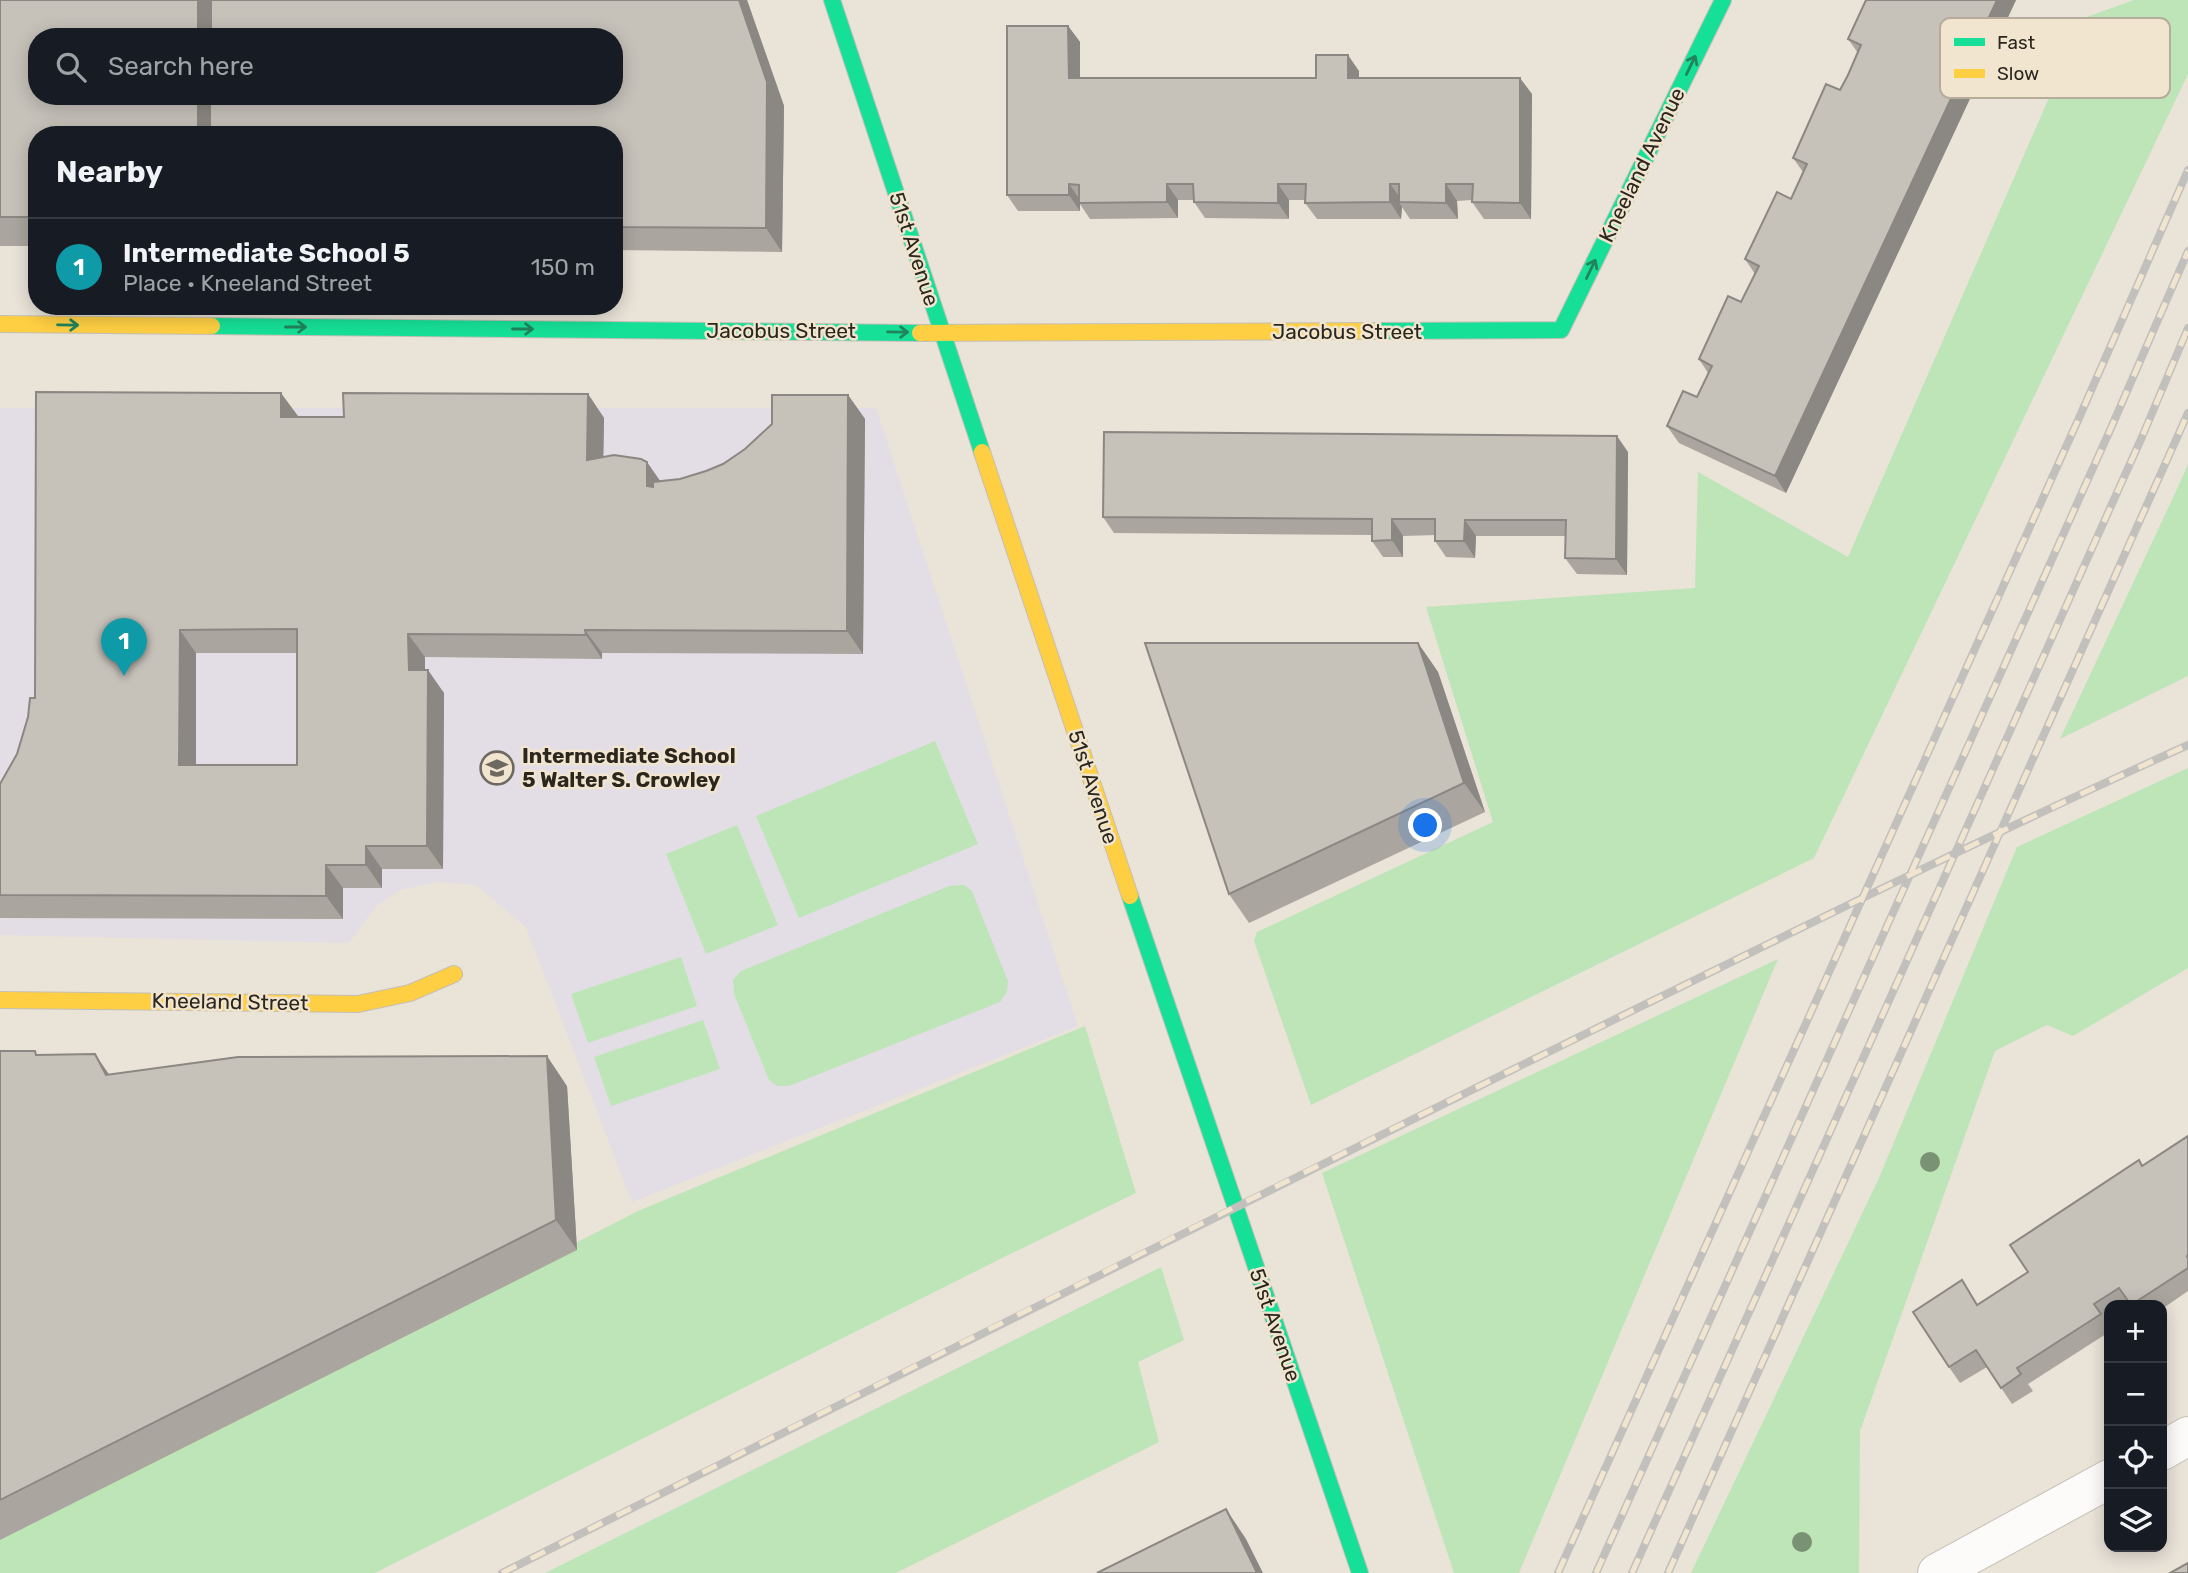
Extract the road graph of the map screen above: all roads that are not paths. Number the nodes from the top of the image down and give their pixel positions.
1 (832, 0) edge
2 (1723, 0) edge
3 (0, 324) edge
4 (1561, 330) joint
5 (942, 333) junction
6 (454, 974) dead end
7 (0, 1000) edge
8 (2188, 1436) edge
9 (2167, 1448) edge
10 (2104, 1482) edge
11 (1360, 1573) edge
12 (1937, 1573) edge

1 - 5 street, 51st Avenue
4 -> 2 street, Kneeland Avenue
3 -> 5 street, Jacobus Street
4 - 5 street, Jacobus Street
5 - 11 street, 51st Avenue
6 - 7 street, Kneeland Street
8 - 9 street
10 - 12 street

